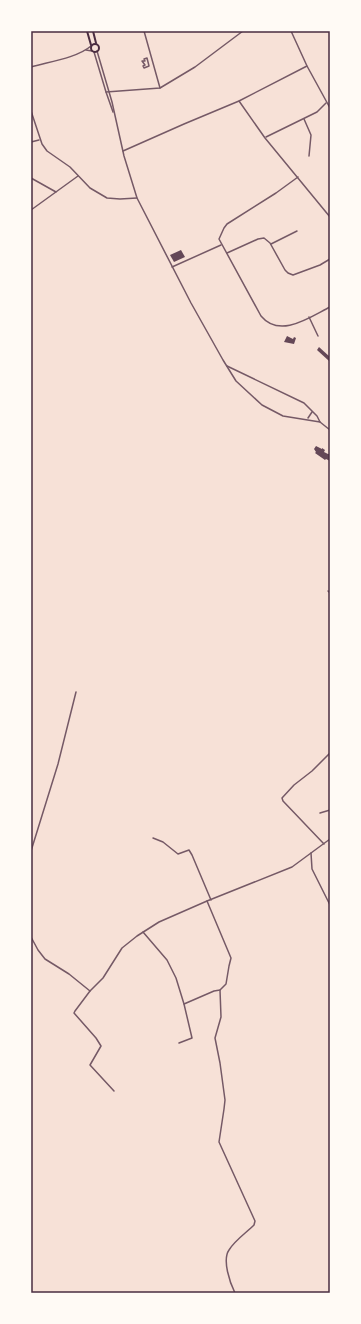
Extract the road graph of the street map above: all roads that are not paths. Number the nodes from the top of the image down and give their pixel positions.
1 (88, 31) edge
2 (92, 31) edge
3 (144, 31) edge
4 (244, 31) edge
5 (291, 31) edge
6 (96, 44) junction
7 (91, 46) junction
8 (86, 50) junction
9 (95, 51) junction
10 (307, 66) junction
11 (31, 67) edge
12 (144, 68) joint
13 (160, 88) junction
14 (106, 92) junction
15 (109, 92) junction
16 (239, 101) junction
17 (326, 103) junction
18 (330, 108) edge
19 (31, 112) edge
20 (114, 115) junction
21 (304, 119) junction
22 (265, 138) junction
23 (40, 140) junction
24 (31, 142) edge
25 (123, 152) junction
26 (309, 156) dead end
27 (78, 176) junction
28 (31, 178) edge
29 (298, 178) junction
30 (56, 192) junction
31 (137, 198) junction
32 (31, 210) edge
33 (330, 217) edge
34 (298, 231) dead end
35 (270, 244) junction
36 (221, 245) junction
37 (226, 253) junction
38 (330, 259) edge
39 (172, 267) junction
40 (330, 307) edge
41 (309, 317) junction
42 (318, 336) dead end
43 (227, 366) junction
44 (312, 412) junction
45 (308, 419) junction
46 (320, 422) junction
47 (330, 430) edge
48 (76, 692) dead end
49 (330, 753) edge
50 (330, 810) edge
51 (320, 813) dead end
52 (152, 838) dead end
53 (330, 839) edge
54 (324, 844) junction
55 (31, 851) edge
56 (311, 853) junction
57 (211, 900) junction
58 (207, 901) junction
59 (330, 905) edge
60 (143, 932) junction
61 (31, 937) edge
62 (90, 990) junction
63 (220, 990) junction
64 (184, 1004) junction
65 (179, 1043) dead end
66 (114, 1091) dead end
67 (235, 1293) edge

1 - 7 main road
2 - 6 main road
3 - 13 street
4 - 13 street
5 - 10 street
6 - 7 main road
6 - 9 main road
7 - 8 street
7 - 9 main road
8 - 9 street
8 - 11 street
9 - 14 street
9 - 15 street
10 - 16 street
10 - 17 street
12 - 12 street
13 - 15 street
14 - 15 street
14 - 20 street
15 - 20 street
16 - 22 street
16 - 25 street
17 - 18 street
17 - 21 street
19 - 23 street
20 - 25 street
21 - 22 street
21 - 26 street
22 - 29 street
23 - 24 street
23 - 27 street
25 - 31 street
27 - 30 street
27 - 31 street
28 - 30 street
29 - 33 street
29 - 36 street
30 - 32 street
31 - 39 street
34 - 35 street
35 - 37 street
35 - 38 street
36 - 37 street
36 - 39 street
37 - 41 street
39 - 43 street
40 - 41 street
41 - 42 street
43 - 44 street
43 - 45 street
44 - 45 street
44 - 46 street
45 - 46 street
46 - 47 street
48 - 55 street
49 - 54 street
50 - 51 street
52 - 57 street
53 - 54 street
54 - 56 street
56 - 57 street
56 - 59 street
57 - 58 street
58 - 60 street
58 - 63 street
60 - 62 street
60 - 64 street
61 - 62 street
62 - 66 street
63 - 64 street
63 - 67 street
64 - 65 street

